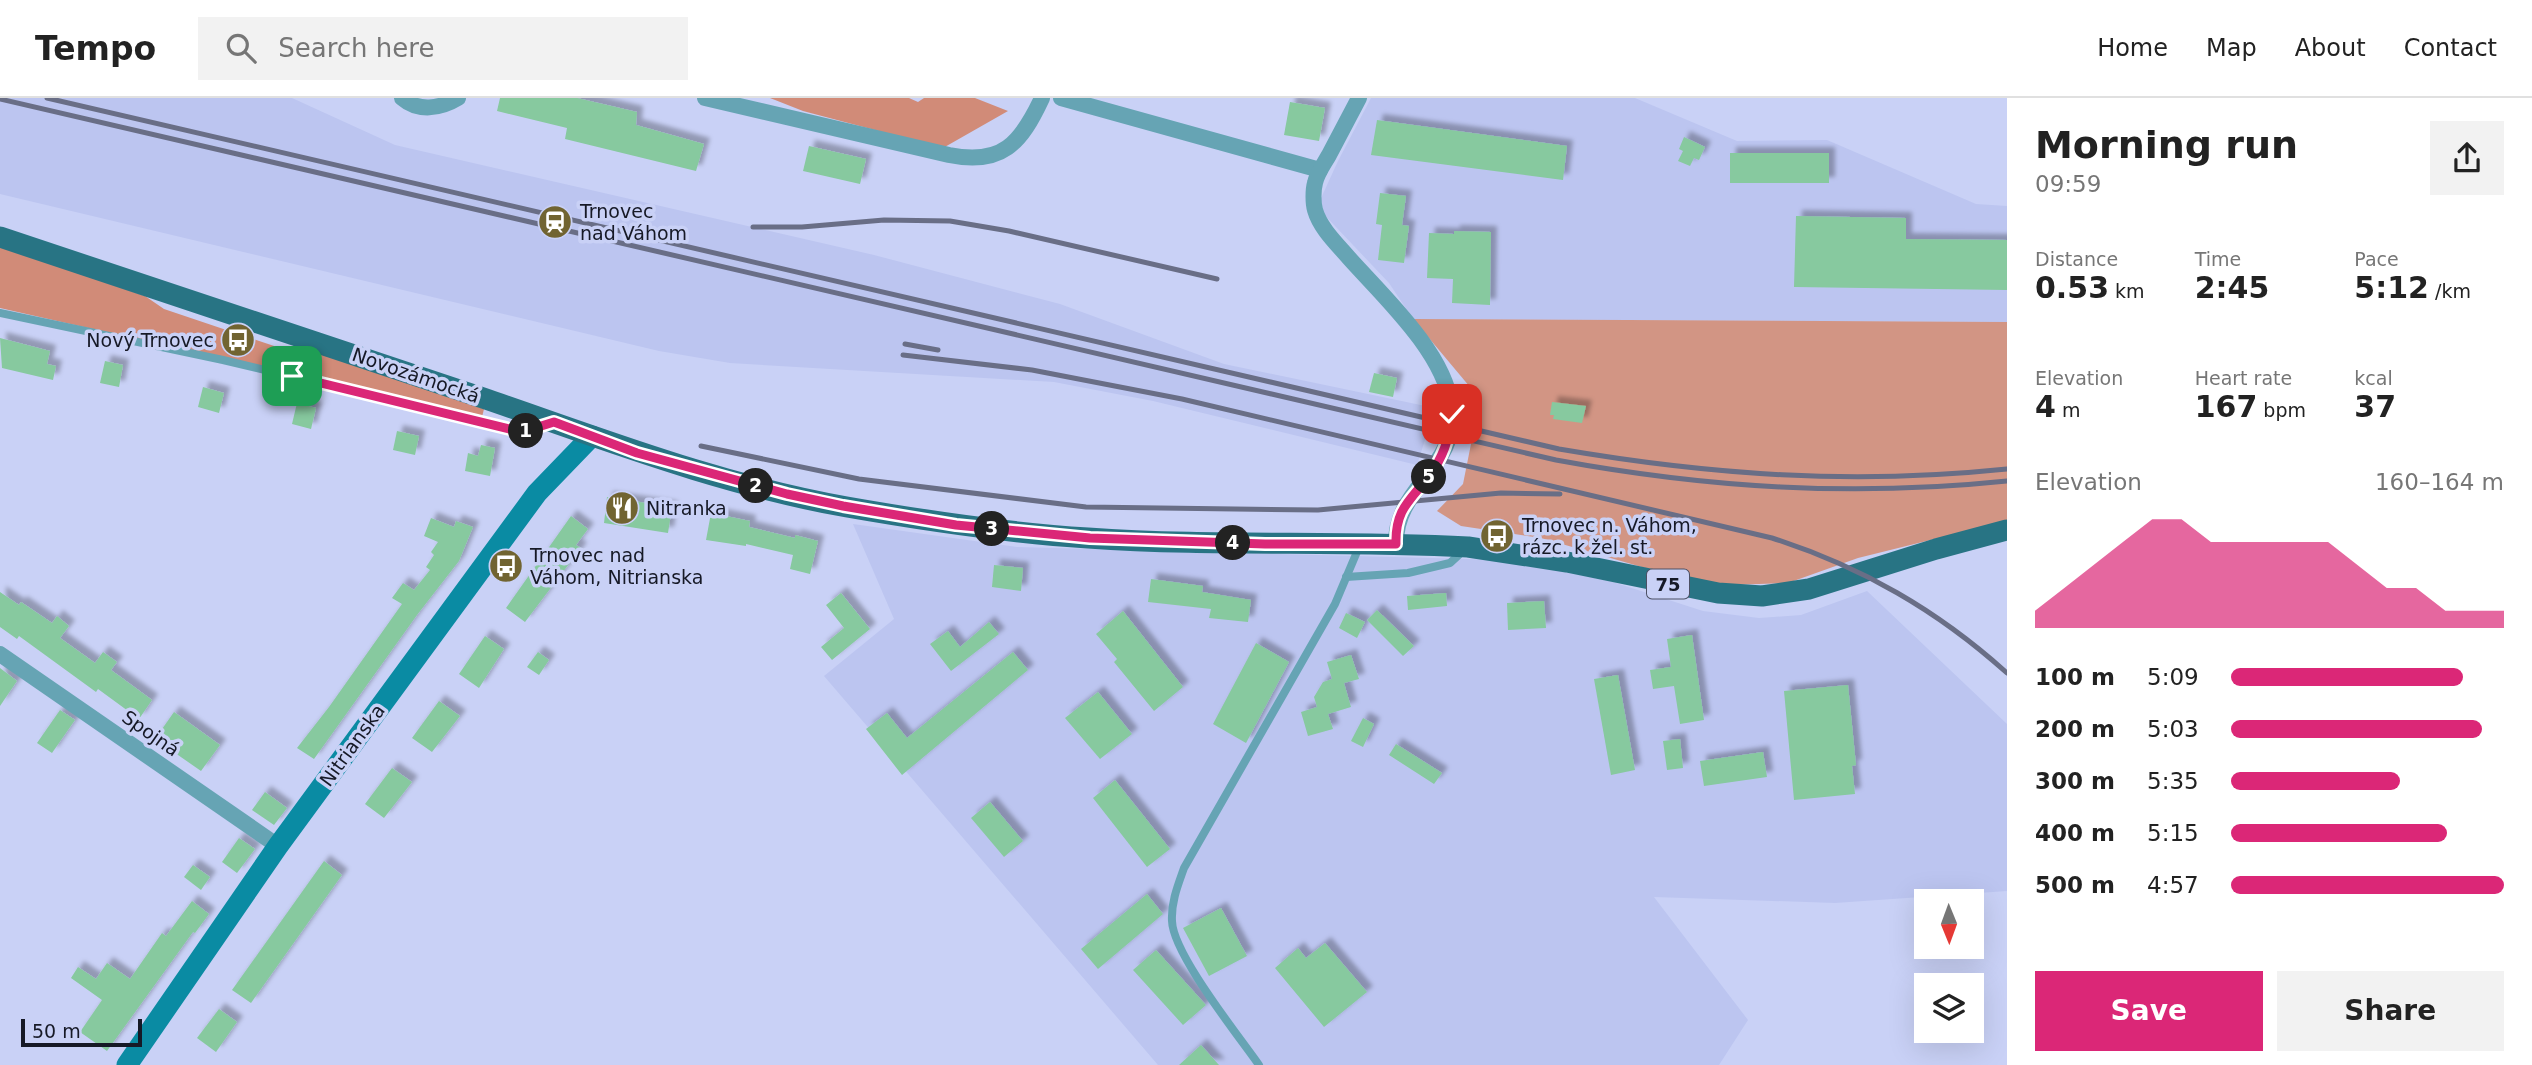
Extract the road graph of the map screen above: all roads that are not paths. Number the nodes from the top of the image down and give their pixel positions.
1 (402, 98) edge
2 (458, 98) edge
3 (705, 98) edge
4 (753, 98) edge
5 (1041, 98) edge
6 (1061, 98) edge
7 (1359, 98) edge
8 (817, 125) junction
9 (1320, 170) junction
10 (0, 237) edge
11 (0, 313) edge
12 (554, 422) junction
13 (593, 436) junction
14 (2007, 530) edge
15 (1360, 544) junction
16 (1396, 544) junction
17 (1468, 547) junction
18 (1346, 577) junction
19 (0, 654) edge
20 (278, 846) junction
21 (127, 1065) edge
22 (1259, 1065) edge

1 - 2 street
3 - 8 street
4 - 8 street
5 - 8 street
6 - 9 street
7 - 9 street
9 - 16 street
10 - 12 main road, Novozámocká / 75
11 - 12 lane
12 - 13 main road, Novozámocká / 75
13 - 15 main road, 75
13 - 20 main road, Nitrianska
14 - 17 main road, 75
15 - 16 main road, 75
15 - 18 lane
16 - 17 main road, 75
17 - 18 lane
18 - 22 lane
19 - 20 street, Spojná
20 - 21 main road, Nitrianska

